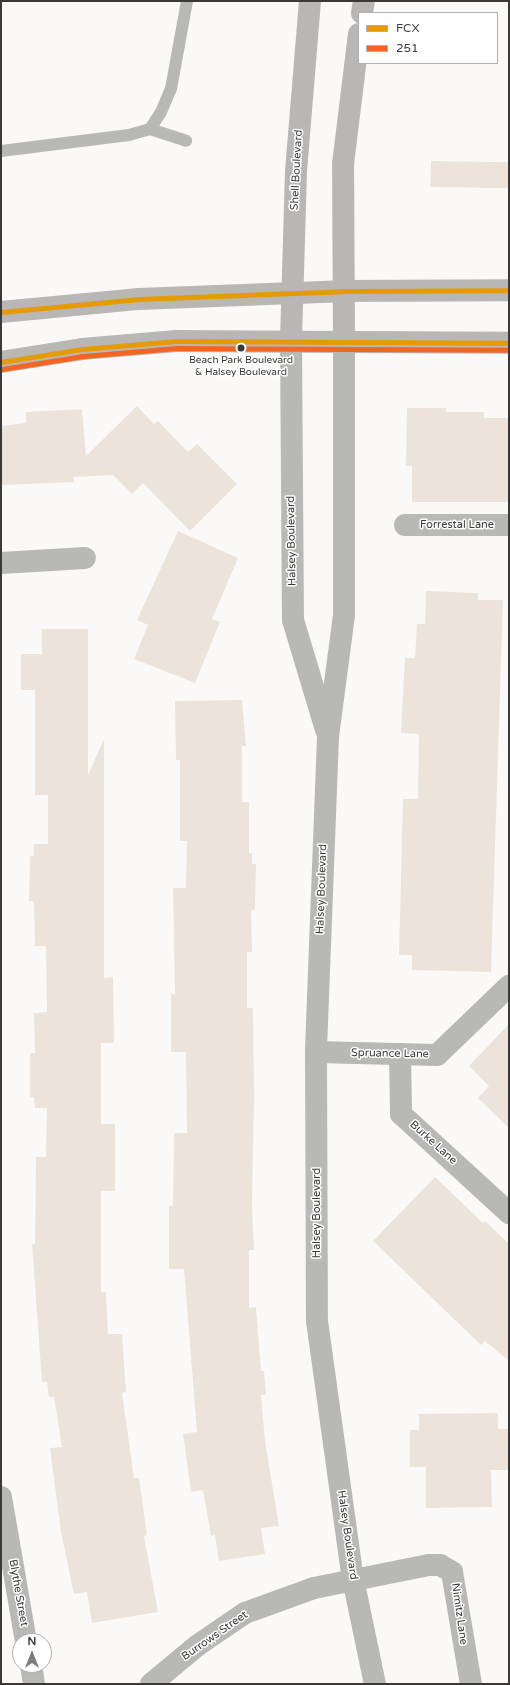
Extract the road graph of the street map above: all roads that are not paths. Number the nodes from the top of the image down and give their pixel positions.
1 (187, 1) edge
2 (310, 1) edge
3 (364, 1) edge
4 (362, 12) edge
5 (358, 42) edge
6 (150, 128) junction
7 (186, 141) dead end
8 (1, 151) edge
9 (509, 290) edge
10 (343, 291) junction
11 (293, 292) junction
12 (1, 312) edge
13 (291, 340) junction
14 (344, 342) junction
15 (509, 343) edge
16 (1, 362) edge
17 (509, 525) edge
18 (405, 526) dead end
19 (85, 558) dead end
20 (1, 563) edge
21 (328, 737) junction
22 (509, 986) edge
23 (316, 1052) junction
24 (400, 1054) junction
25 (509, 1213) edge
26 (1, 1497) edge
27 (353, 1578) junction
28 (25, 1633) edge
29 (32, 1673) edge
30 (34, 1684) edge
31 (151, 1684) edge
32 (375, 1684) edge
33 (471, 1684) edge

1 - 6 lane
2 - 11 main road, Shell Boulevard
3 - 4 main road
5 - 10 main road
6 - 7 lane
6 - 8 lane
9 - 10 main road
10 - 11 main road
10 - 14 main road
11 - 12 main road
11 - 13 main road, Shell Boulevard
13 - 14 main road
13 - 16 main road
13 - 21 street, Halsey Boulevard
14 - 15 main road
14 - 21 street, Halsey Boulevard
17 - 18 street, Forrestal Lane
19 - 20 street
21 - 23 street, Halsey Boulevard
22 - 24 street, Spruance Lane
23 - 24 street, Spruance Lane
23 - 27 street, Halsey Boulevard
24 - 25 street, Burke Lane
26 - 28 street, Blythe Street
27 - 31 street, Burrows Street
27 - 32 street, Halsey Boulevard
27 - 33 street, Nimitz Lane
29 - 30 street

